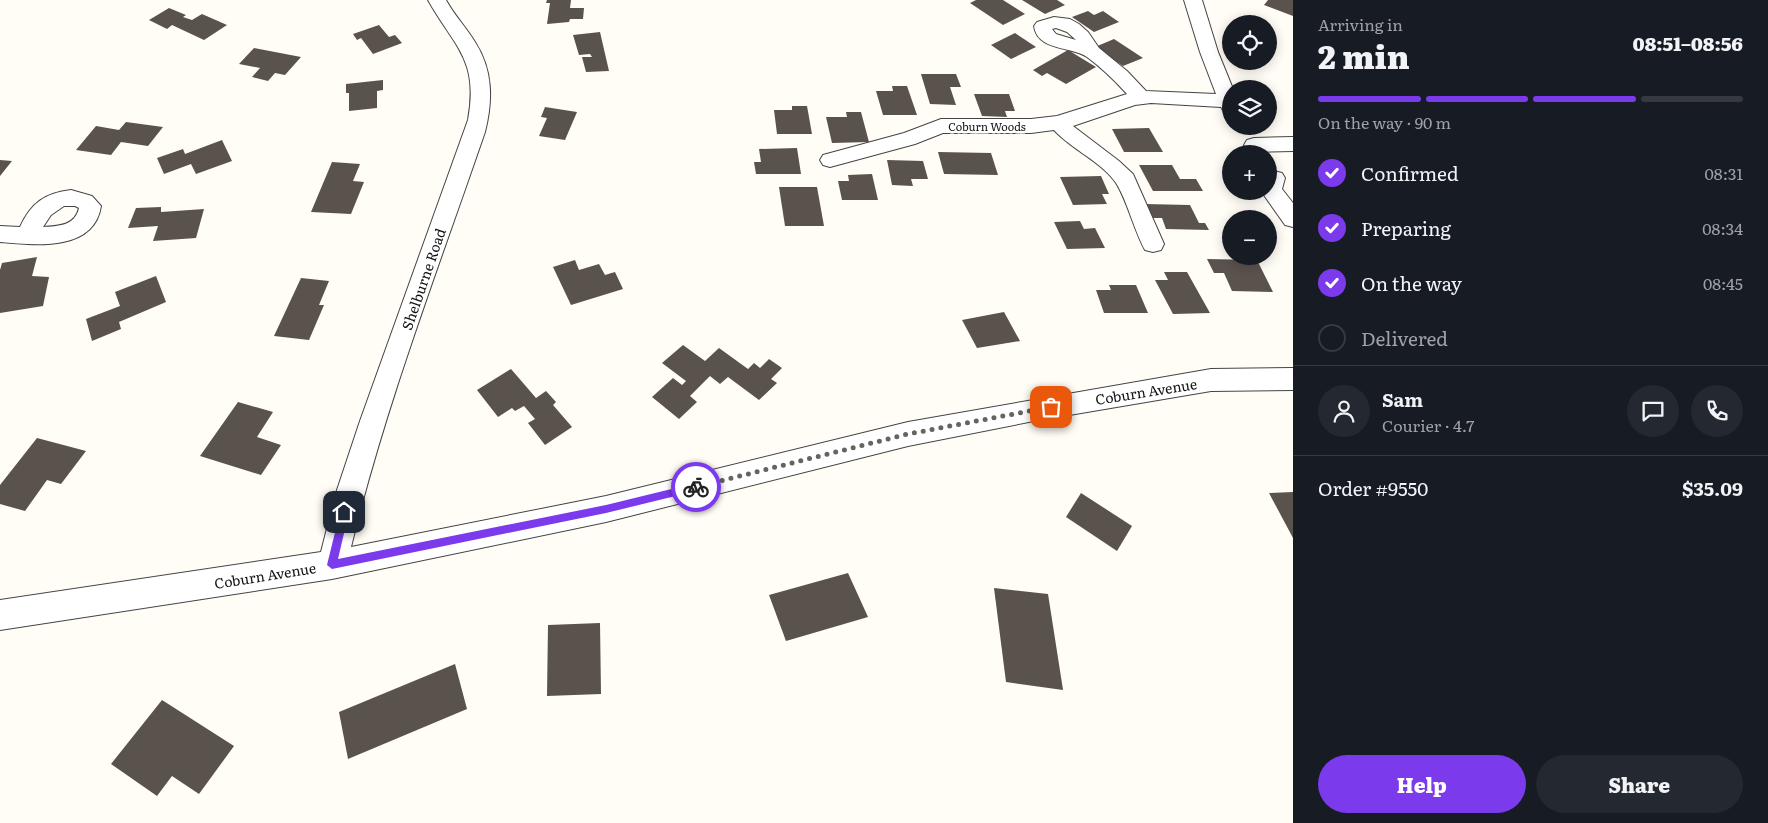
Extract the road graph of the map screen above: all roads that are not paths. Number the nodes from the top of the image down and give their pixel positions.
1 (437, 0) edge
2 (1193, 0) edge
3 (1092, 52) dead end
4 (1222, 84) edge
5 (1141, 98) junction
6 (1222, 103) edge
7 (1059, 123) junction
8 (1293, 144) edge
9 (1277, 146) edge
10 (830, 160) dead end
11 (1277, 178) edge
12 (1293, 189) edge
13 (1277, 197) edge
14 (1293, 219) edge
15 (0, 234) edge
16 (28, 235) dead end
17 (1154, 244) dead end
18 (1293, 379) edge
19 (332, 565) junction
20 (0, 615) edge

1 - 19 street, Shelburne Road
2 - 4 street, Coburn Woods
3 - 5 street
5 - 6 street, Coburn Woods
5 - 7 street, Coburn Woods
7 - 10 street, Coburn Woods
7 - 17 street
8 - 9 street
11 - 12 street
13 - 14 street
15 - 16 street
18 - 19 street, Coburn Avenue
19 - 20 street, Coburn Avenue

